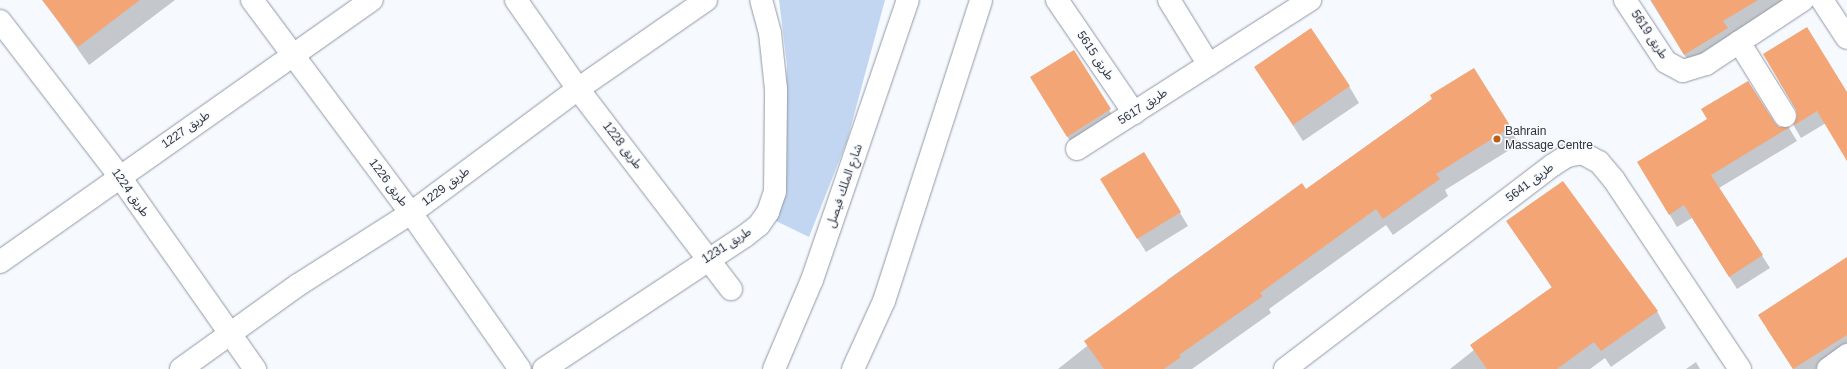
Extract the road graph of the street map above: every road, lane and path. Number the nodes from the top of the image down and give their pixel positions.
1 (252, 0) edge
2 (372, 0) edge
3 (516, 0) edge
4 (706, 0) edge
5 (761, 0) edge
6 (908, 0) edge
7 (981, 0) edge
8 (1057, 0) edge
9 (1169, 0) edge
10 (1310, 0) edge
11 (1625, 0) edge
12 (1803, 0) edge
13 (1822, 0) edge
14 (0, 20) edge
15 (1847, 38) edge
16 (1739, 42) junction
17 (292, 55) junction
18 (1209, 65) junction
19 (578, 89) junction
20 (1134, 113) junction
21 (1785, 116) dead end
22 (1077, 149) dead end
23 (120, 177) junction
24 (411, 213) junction
25 (709, 258) junction
26 (0, 262) edge
27 (732, 290) dead end
28 (228, 333) junction
29 (1847, 355) edge
30 (181, 369) edge
31 (255, 369) edge
32 (520, 369) edge
33 (544, 369) edge
34 (774, 369) edge
35 (853, 369) edge
36 (1285, 369) edge
37 (1740, 369) edge
38 (1828, 369) edge

1 - 17 street, طريق 1226
2 - 17 street, طريق 1227
3 - 19 street, طريق 1228
4 - 19 street, طريق 1229
5 - 25 street, طريق 1231
6 - 34 street, شارع الملك فيصل
7 - 35 street
8 - 20 street, طريق 5615
9 - 18 street
10 - 18 street, طريق 5617
11 - 16 street, طريق 5619
12 - 16 street, طريق 5619
13 - 15 street
14 - 23 street, طريق 1224
16 - 21 street
17 - 23 street, طريق 1227
17 - 24 street, طريق 1226
18 - 20 street, طريق 5617
19 - 24 street, طريق 1229
19 - 25 street, طريق 1228
20 - 22 street, طريق 5617
23 - 26 street, طريق 1227
23 - 28 street, طريق 1224
24 - 28 street, طريق 1229
24 - 32 street, طريق 1226
25 - 27 street, طريق 1228
25 - 33 street, طريق 1231
28 - 30 street, طريق 1229
28 - 31 street, طريق 1224
29 - 38 street
36 - 37 street, طريق 5641

